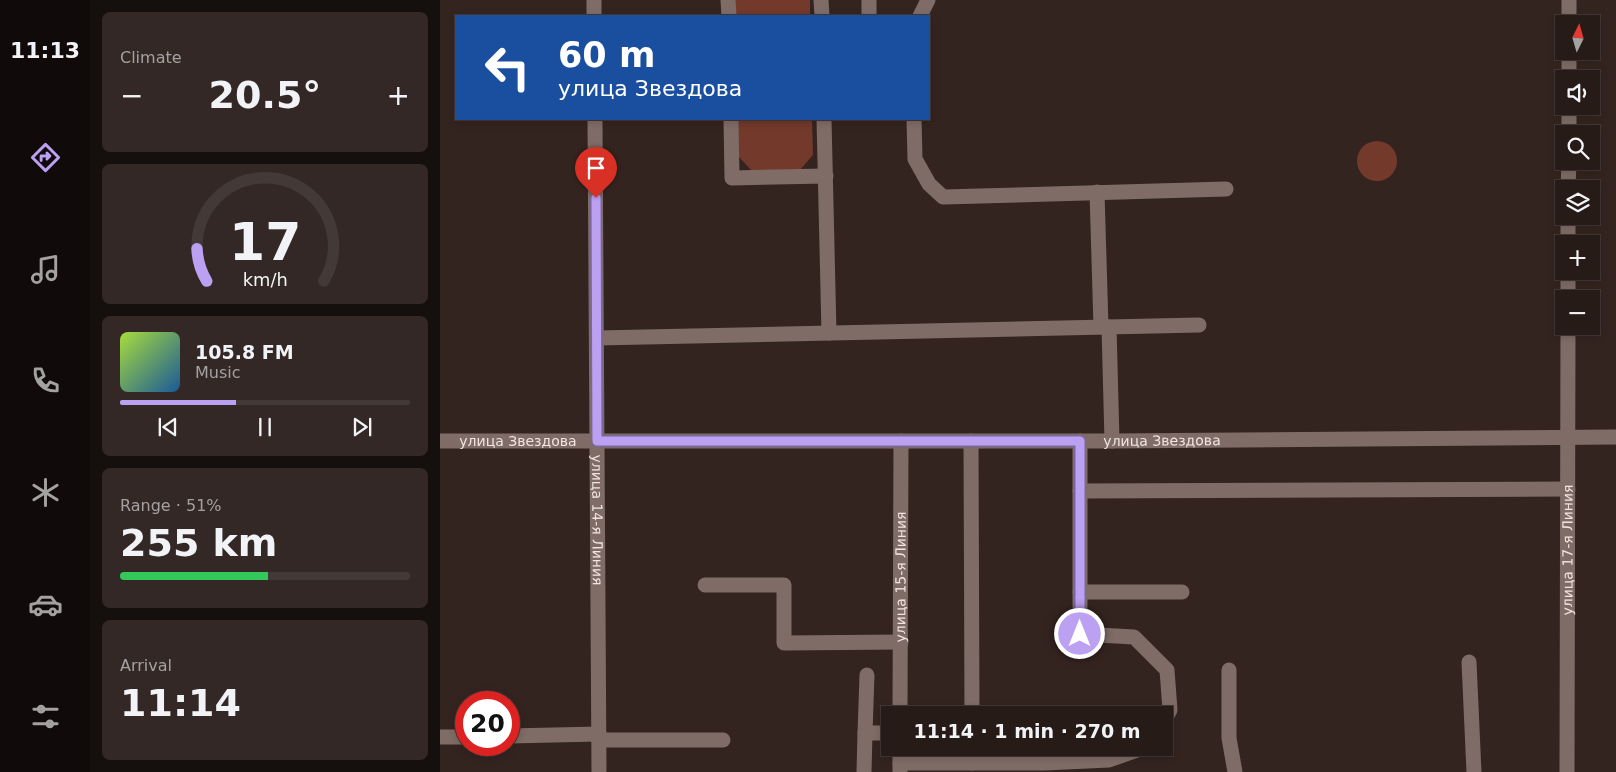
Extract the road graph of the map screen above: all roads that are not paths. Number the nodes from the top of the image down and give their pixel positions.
1 (594, 0) edge
2 (728, 0) edge
3 (821, 0) edge
4 (869, 0) edge
5 (928, 0) edge
6 (1569, 0) edge
7 (594, 15) edge
8 (729, 15) edge
9 (822, 15) edge
10 (869, 15) edge
11 (920, 15) edge
12 (1569, 15) edge
13 (595, 120) edge
14 (731, 120) edge
15 (824, 120) edge
16 (914, 120) edge
17 (826, 176) junction
18 (1226, 189) dead end
19 (1097, 192) junction
20 (1199, 325) dead end
21 (1105, 327) junction
22 (829, 333) junction
23 (1568, 335) edge
24 (597, 338) junction
25 (1568, 437) junction
26 (1616, 437) edge
27 (440, 441) edge
28 (597, 441) junction
29 (901, 441) junction
30 (971, 441) junction
31 (1080, 441) junction
32 (1112, 441) junction
33 (1568, 489) junction
34 (1080, 491) junction
35 (705, 585) dead end
36 (1080, 592) junction
37 (1182, 592) dead end
38 (901, 642) junction
39 (1469, 662) dead end
40 (1229, 670) dead end
41 (867, 675) dead end
42 (900, 706) edge
43 (972, 706) edge
44 (1170, 706) edge
45 (865, 733) junction
46 (881, 733) edge
47 (520, 736) edge
48 (440, 737) edge
49 (455, 737) edge
50 (599, 737) junction
51 (723, 740) dead end
52 (960, 756) edge
53 (978, 756) edge
54 (1120, 756) edge
55 (900, 761) edge
56 (1044, 767) edge
57 (599, 772) edge
58 (864, 772) edge
59 (1235, 772) edge
60 (1474, 772) edge
61 (1566, 772) edge

1 - 7 street
2 - 8 street
3 - 9 street
4 - 10 street
5 - 11 street
6 - 12 street
13 - 24 street, улица 14-я Линия
14 - 17 street
15 - 17 street
16 - 19 street
17 - 22 street
18 - 19 street
19 - 21 street
20 - 21 street
21 - 22 street
21 - 32 street
22 - 24 street
23 - 25 street, улица 17-я Линия
24 - 28 street, улица 14-я Линия
25 - 26 street, улица Звездова
25 - 32 street, улица Звездова
25 - 33 street, улица 17-я Линия
27 - 28 street, улица Звездова
28 - 29 street, улица Звездова
28 - 50 street, улица 14-я Линия
29 - 30 street, улица Звездова
29 - 38 street, улица 15-я Линия
30 - 31 street, улица Звездова
30 - 43 street
31 - 32 street, улица Звездова
31 - 34 street
33 - 34 street
33 - 61 street, улица 17-я Линия
34 - 36 street
35 - 38 street
36 - 37 street
36 - 44 street
38 - 42 street, улица 15-я Линия
39 - 60 street
40 - 59 street
41 - 45 street
45 - 46 street
45 - 58 street
47 - 50 street
48 - 49 street
50 - 51 street
50 - 57 street, улица 14-я Линия
52 - 55 street
53 - 56 street
54 - 56 street

